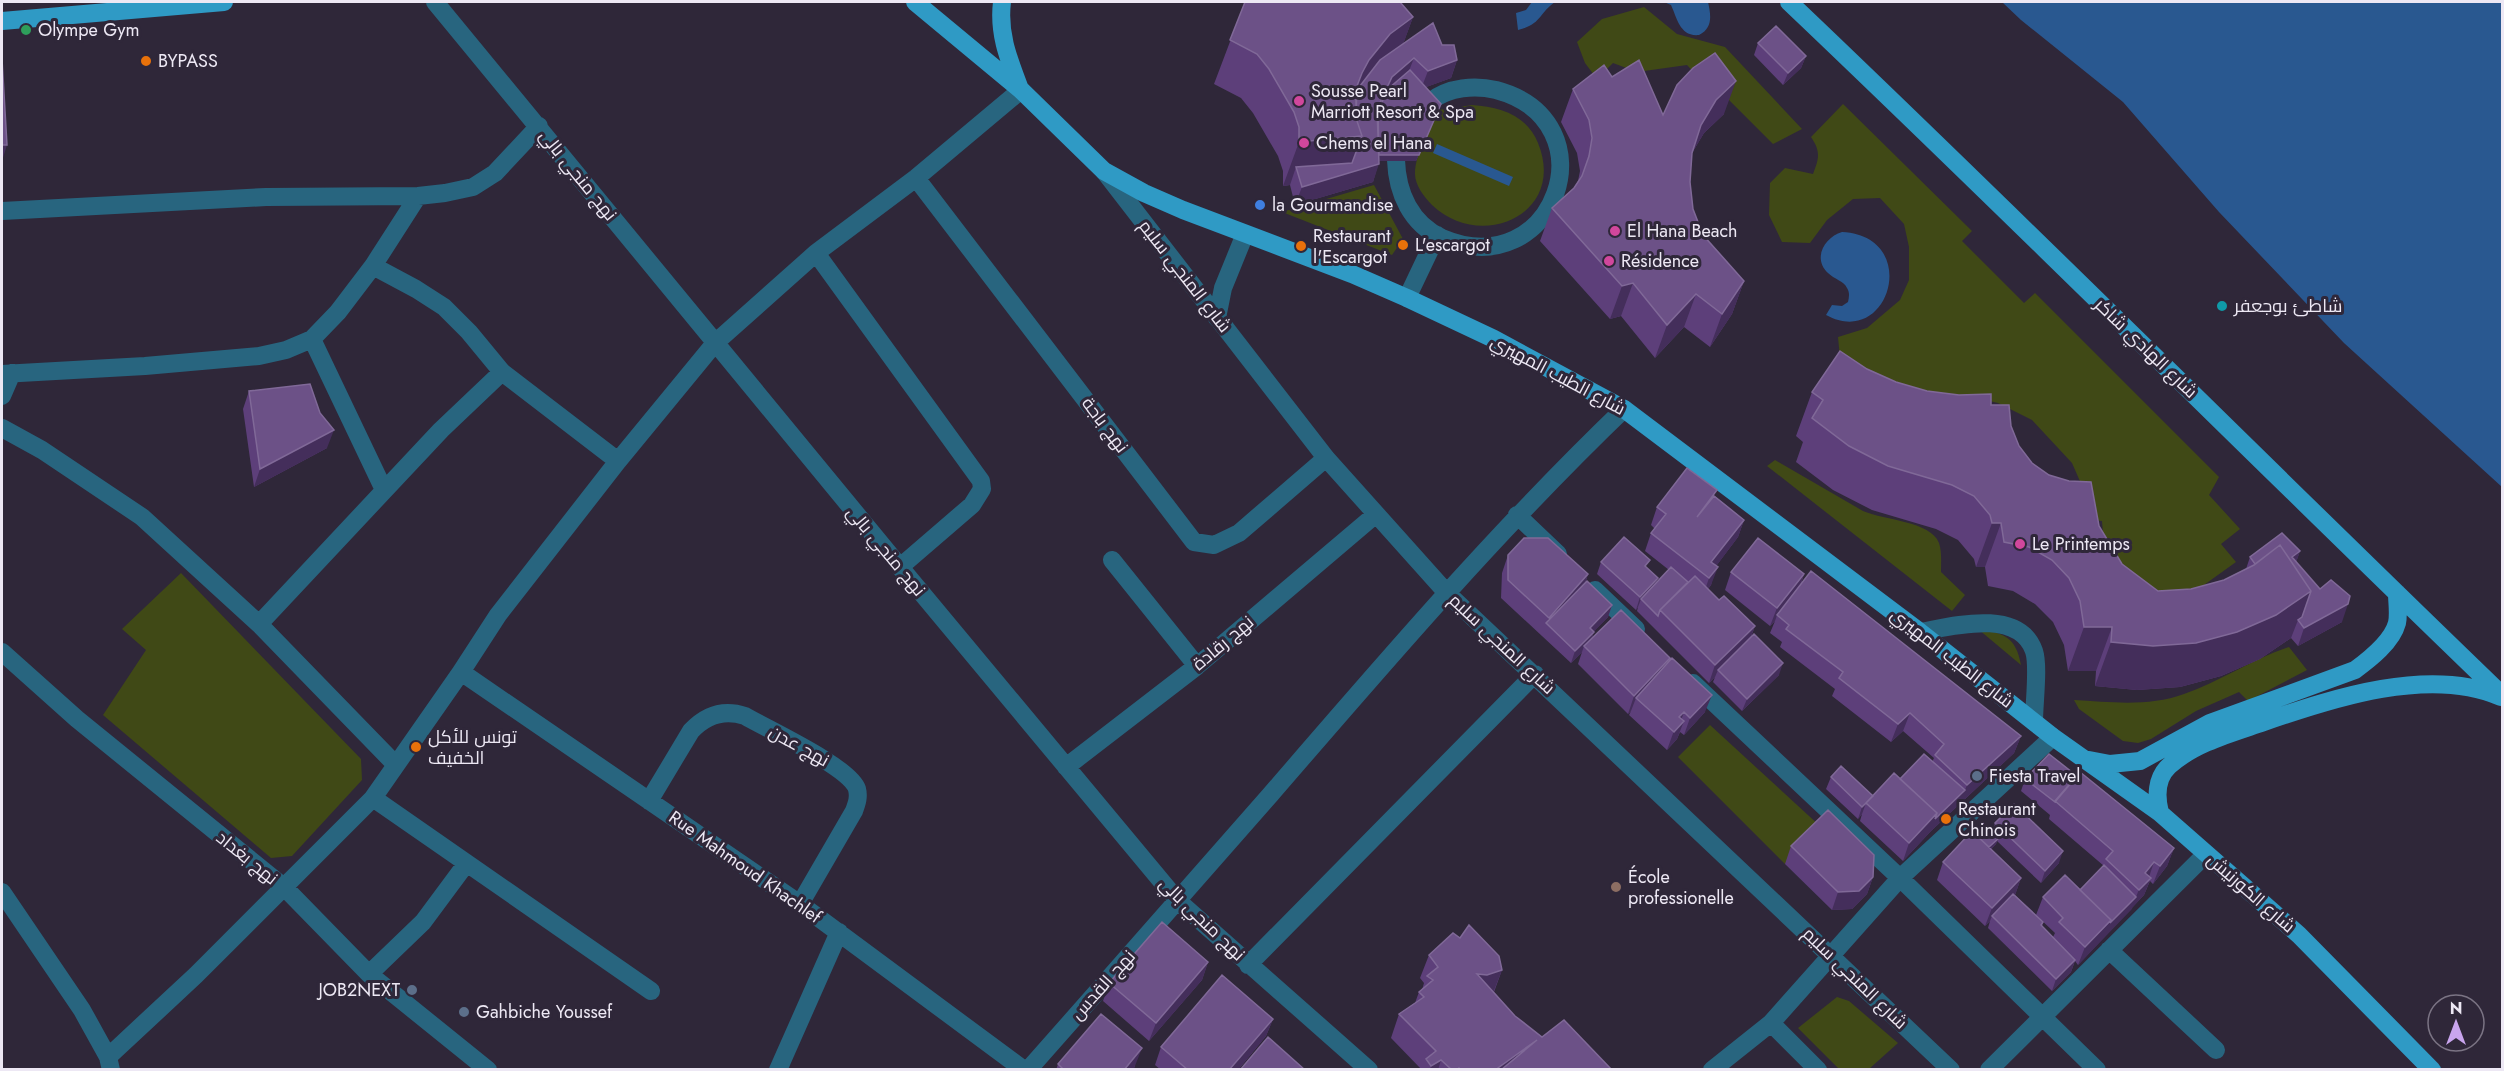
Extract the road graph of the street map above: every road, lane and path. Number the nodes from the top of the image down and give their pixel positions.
1 (224, 2) edge
2 (435, 2) edge
3 (915, 2) edge
4 (1002, 2) edge
5 (1789, 2) edge
6 (2, 21) edge
7 (1021, 90) junction
8 (1431, 101) edge
9 (539, 126) junction
10 (1396, 160) edge
11 (1104, 171) junction
12 (916, 177) junction
13 (418, 196) junction
14 (2, 211) edge
15 (1245, 234) junction
16 (1437, 235) junction
17 (816, 253) junction
18 (373, 266) junction
19 (1407, 298) junction
20 (1217, 318) junction
21 (312, 339) junction
22 (715, 343) junction
23 (502, 372) junction
24 (7, 374) edge
25 (2, 396) edge
26 (1624, 409) junction
27 (2, 428) edge
28 (1326, 458) junction
29 (618, 460) junction
30 (384, 490) junction
31 (1376, 515) junction
32 (1517, 515) junction
33 (1112, 561) dead end
34 (1568, 564) edge
35 (900, 567) junction
36 (1585, 580) edge
37 (1446, 592) junction
38 (2397, 593) junction
39 (259, 624) junction
40 (1920, 632) junction
41 (1653, 644) edge
42 (2, 651) edge
43 (1197, 666) junction
44 (1679, 669) edge
45 (461, 672) junction
46 (1535, 674) junction
47 (2502, 696) edge
48 (2034, 722) junction
49 (2053, 737) junction
50 (2081, 758) junction
51 (396, 765) junction
52 (1066, 767) junction
53 (373, 798) junction
54 (649, 801) junction
55 (2160, 813) junction
56 (2206, 854) junction
57 (466, 864) junction
58 (1900, 878) junction
59 (285, 888) junction
60 (2, 892) edge
61 (1178, 901) junction
62 (800, 904) junction
63 (839, 932) junction
64 (2109, 950) junction
65 (1831, 955) junction
66 (1248, 965) junction
67 (369, 974) junction
68 (651, 991) dead end
69 (2043, 1016) junction
70 (1771, 1023) junction
71 (2216, 1050) dead end
72 (110, 1063) edge
73 (488, 1070) edge
74 (778, 1070) edge
75 (1026, 1070) edge
76 (1369, 1070) edge
77 (1712, 1070) edge
78 (1818, 1070) edge
79 (1951, 1070) edge
80 (1989, 1070) edge
81 (2097, 1070) edge
82 (2432, 1070) edge

1 - 6 main road
2 - 9 street, نهج منجي بالي
3 - 7 main road, شارع الطيب المهيري
4 - 7 main road
5 - 38 main road, شارع الهادي شاكر
7 - 11 main road, شارع الطيب المهيري
7 - 12 street
8 - 16 street
9 - 13 street
9 - 22 street, نهج منجي بالي
10 - 16 street
11 - 15 main road, شارع الطيب المهيري
11 - 20 street, شارع المنجي سليم
12 - 17 street
12 - 28 street, نهج باجة
13 - 14 street
13 - 18 street
15 - 19 main road, شارع الطيب المهيري
15 - 20 street
16 - 19 street
17 - 22 street
17 - 35 street
18 - 21 street
18 - 23 street
19 - 26 main road, شارع الطيب المهيري
20 - 28 street, شارع المنجي سليم
21 - 24 street
21 - 30 street
22 - 29 street
22 - 35 street, نهج منجي بالي
23 - 29 street
23 - 30 street
24 - 25 street
26 - 32 street, نهج القدس
26 - 40 main road, شارع الطيب المهيري
27 - 39 street
28 - 31 street, شارع المنجي سليم
29 - 45 street
30 - 39 street
31 - 37 street, شارع المنجي سليم
31 - 43 street, نهج رقادة
32 - 34 street
32 - 37 street, نهج القدس
33 - 43 street
35 - 52 street, نهج منجي بالي
36 - 41 street
37 - 46 street, شارع المنجي سليم
37 - 61 street, نهج القدس
38 - 47 main road, شارع الهادي شاكر
38 - 50 main road
39 - 51 street
40 - 48 main road, شارع الطيب المهيري
40 - 48 street
42 - 59 street, نهج بغداد
43 - 52 street, نهج رقادة
44 - 58 street
45 - 51 street
45 - 54 street, Rue Mahmoud Khachlef
46 - 65 street, شارع المنجي سليم
46 - 66 street
47 - 55 main road
48 - 49 main road, شارع الطيب المهيري
49 - 50 main road, شارع الكورنيش
49 - 58 street
50 - 55 main road, شارع الكورنيش
51 - 53 street
52 - 61 street, نهج منجي بالي
53 - 57 street
53 - 59 street
54 - 62 street, Rue Mahmoud Khachlef
54 - 62 street, نهج عدن
55 - 56 main road, شارع الكورنيش
56 - 64 street
56 - 82 main road, شارع الكورنيش
57 - 67 street
57 - 68 street
58 - 65 street
58 - 69 street
59 - 67 street, نهج بغداد
59 - 72 street
60 - 72 street
61 - 66 street, نهج منجي بالي
61 - 75 street, نهج القدس
62 - 63 street, Rue Mahmoud Khachlef
63 - 74 street
63 - 75 street, Rue Mahmoud Khachlef
64 - 69 street
64 - 71 street
65 - 70 street
65 - 79 street, شارع المنجي سليم
66 - 76 street, نهج منجي بالي
67 - 73 street, نهج بغداد
69 - 80 street
69 - 81 street
70 - 77 street
70 - 78 street

